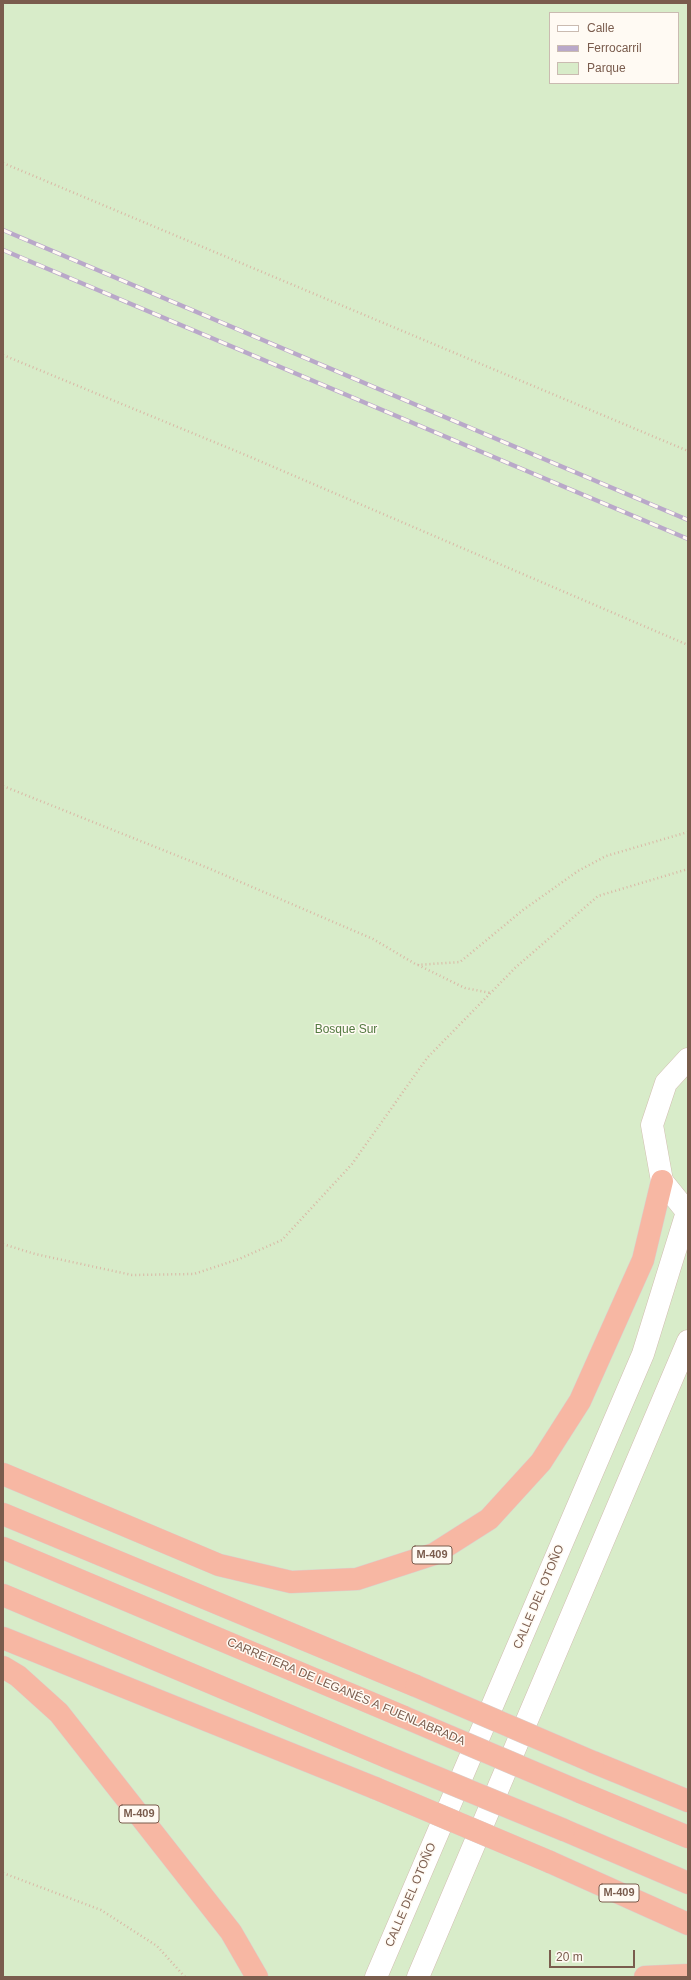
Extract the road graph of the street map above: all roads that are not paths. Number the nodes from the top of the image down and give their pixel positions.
1 (688, 1059) edge
2 (662, 1181) junction
3 (687, 1213) edge
4 (688, 1341) edge
5 (3, 1474) edge
6 (3, 1514) edge
7 (3, 1548) edge
8 (3, 1595) edge
9 (3, 1638) edge
10 (3, 1667) edge
11 (688, 1802) edge
12 (688, 1837) edge
13 (688, 1883) edge
14 (688, 1924) edge
15 (688, 1975) edge
16 (257, 1977) edge
17 (376, 1977) edge
18 (418, 1977) edge
19 (646, 1977) edge

1 - 2 street
2 - 3 street
2 - 5 highway, M-409
3 - 17 street, CALLE DEL OTOÑO
4 - 18 street
6 - 11 highway, bridge
7 - 12 highway, CARRETERA DE LEGANÉS A FUENLABRADA, bridge
8 - 13 highway, bridge
9 - 14 highway, M-409, bridge
10 - 16 highway, M-409
15 - 19 highway

